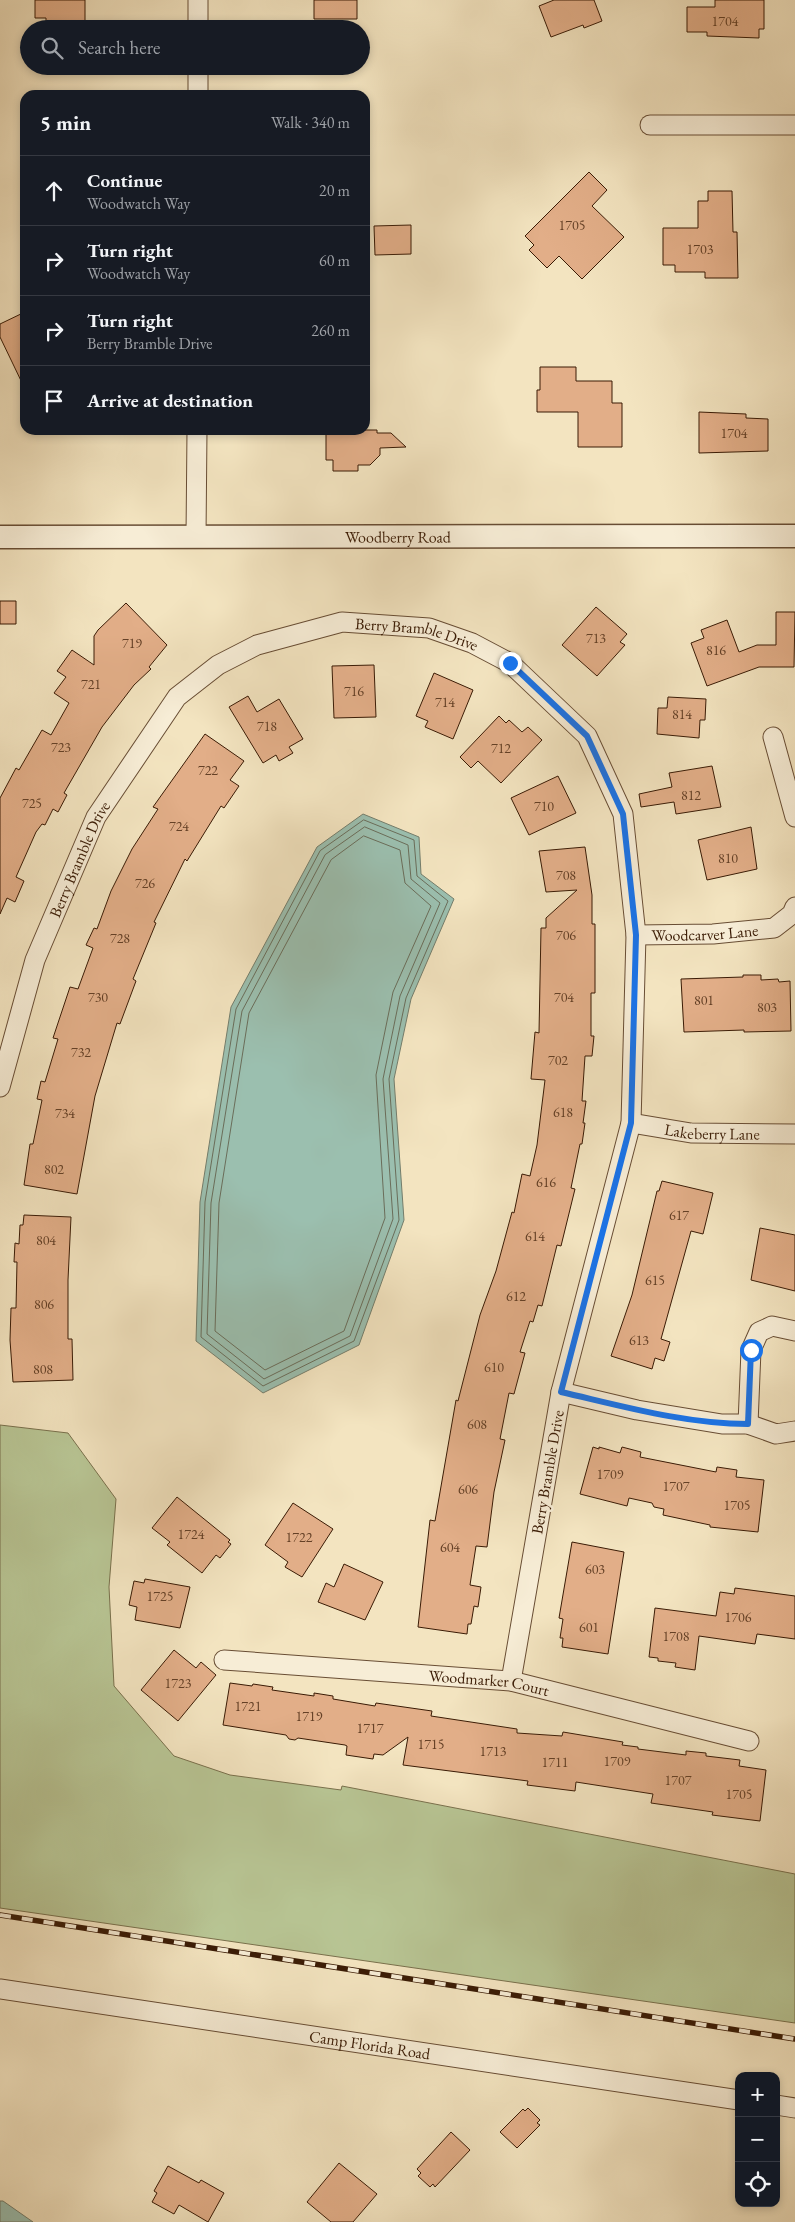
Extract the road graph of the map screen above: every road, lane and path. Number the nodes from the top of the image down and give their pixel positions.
1 (198, 0) edge
2 (198, 20) edge
3 (198, 75) edge
4 (198, 90) edge
5 (650, 125) dead end
6 (795, 125) edge
7 (197, 435) edge
8 (795, 536) edge
9 (0, 537) edge
10 (196, 537) junction
11 (773, 736) dead end
12 (795, 817) edge
13 (795, 907) edge
14 (636, 935) junction
15 (0, 1087) edge
16 (631, 1123) junction
17 (795, 1134) edge
18 (795, 1331) edge
19 (561, 1392) junction
20 (748, 1424) junction
21 (795, 1431) edge
22 (224, 1660) dead end
23 (511, 1681) junction
24 (748, 1741) dead end
25 (0, 1989) edge
26 (735, 2099) edge
27 (780, 2106) edge
28 (795, 2108) edge

1 - 2 street
3 - 4 street
5 - 6 street
7 - 10 street
8 - 10 street, Woodberry Road
9 - 10 street, Woodberry Road
11 - 12 street
13 - 14 street, Woodcarver Lane
14 - 15 street, Berry Bramble Drive
14 - 16 street, Berry Bramble Drive
16 - 17 street, Lakeberry Lane
16 - 19 street, Berry Bramble Drive
18 - 20 street
19 - 20 street
19 - 23 street, Berry Bramble Drive
20 - 21 street
22 - 23 street, Woodmarker Court
23 - 24 street, Woodmarker Court
25 - 26 street, Camp Florida Road
27 - 28 street

